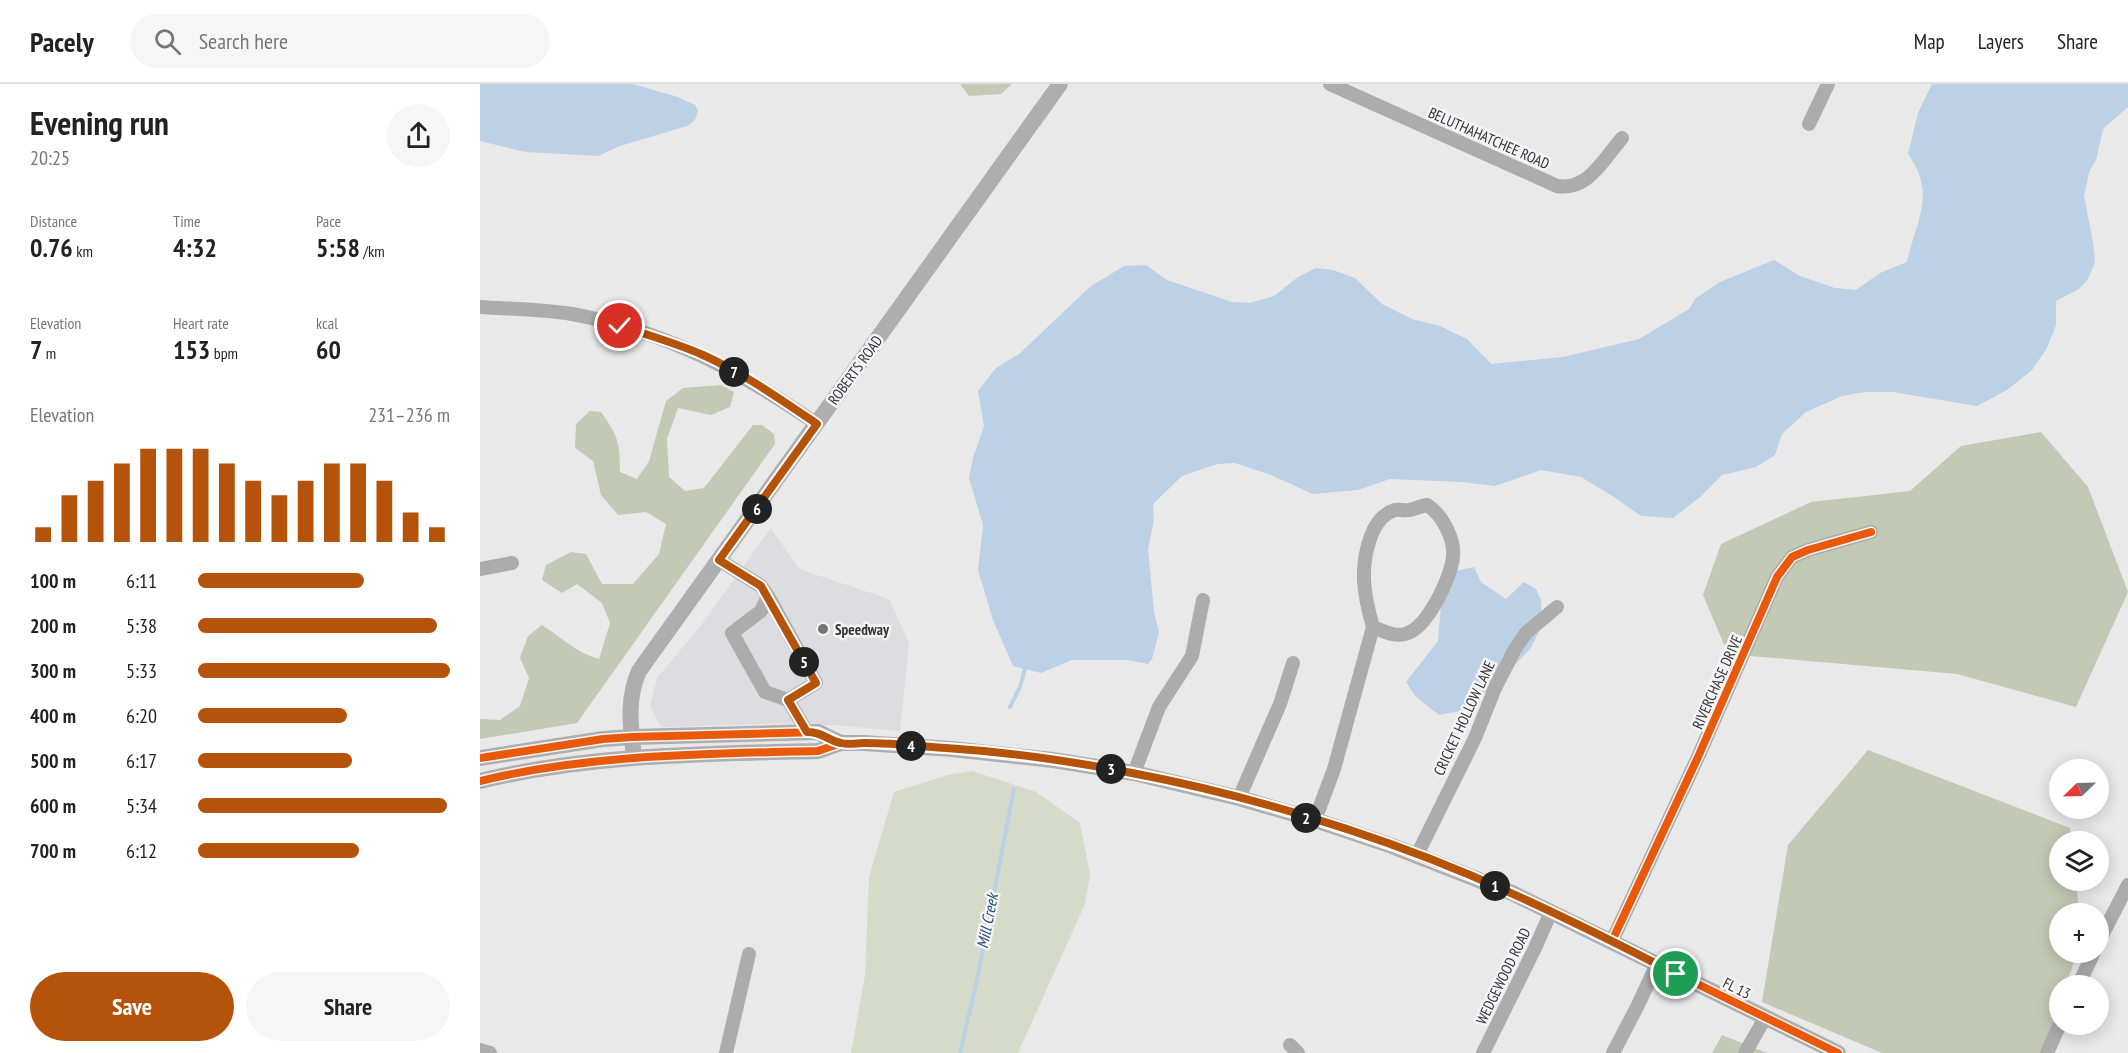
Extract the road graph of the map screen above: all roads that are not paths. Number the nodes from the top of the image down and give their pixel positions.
1 (1060, 84) edge
2 (1330, 84) edge
3 (1828, 84) edge
4 (1809, 124) dead end
5 (1622, 138) dead end
6 (480, 307) edge
7 (817, 424) junction
8 (1871, 532) dead end
9 (719, 560) junction
10 (512, 563) dead end
11 (480, 569) edge
12 (768, 596) junction
13 (1203, 600) dead end
14 (1557, 607) dead end
15 (1373, 627) junction
16 (1293, 663) dead end
17 (788, 700) junction
18 (807, 732) junction
19 (632, 737) junction
20 (841, 743) junction
21 (480, 758) edge
22 (634, 758) junction
23 (1134, 773) junction
24 (480, 781) edge
25 (1239, 798) junction
26 (1315, 820) junction
27 (1417, 855) junction
28 (2128, 885) edge
29 (1551, 912) junction
30 (2109, 922) edge
31 (1612, 941) junction
32 (749, 954) dead end
33 (1657, 964) junction
34 (1764, 1018) junction
35 (2055, 1035) edge
36 (480, 1050) edge
37 (490, 1053) edge
38 (726, 1053) edge
39 (1483, 1053) edge
40 (1613, 1053) edge
41 (1745, 1053) edge
42 (1838, 1053) edge
43 (2047, 1053) edge

1 - 7 main road, ROBERTS ROAD
2 - 5 street, BELUTHAHATCHEE ROAD
3 - 4 street
6 - 7 street
7 - 9 main road, ROBERTS ROAD
8 - 31 street, RIVERCHASE DRIVE
9 - 12 street
9 - 19 main road, ROBERTS ROAD
10 - 11 street
12 - 17 street
12 - 17 street
13 - 23 street
14 - 27 street, CRICKET HOLLOW LANE
15 - 15 street
15 - 26 street
16 - 25 street
17 - 18 street
18 - 19 main road
18 - 20 main road
19 - 21 main road
19 - 22 main road, ROBERTS ROAD
20 - 22 main road
20 - 23 main road, FL 13
22 - 24 main road
23 - 25 main road, FL 13
25 - 26 main road, FL 13
26 - 27 main road, FL 13
27 - 29 main road, FL 13
28 - 30 street
29 - 31 main road, FL 13
29 - 39 street, WEDGEWOOD ROAD
31 - 33 main road, FL 13
32 - 38 street
33 - 34 main road, FL 13
33 - 40 street
34 - 41 street
34 - 42 main road, FL 13
35 - 43 street
36 - 37 street

